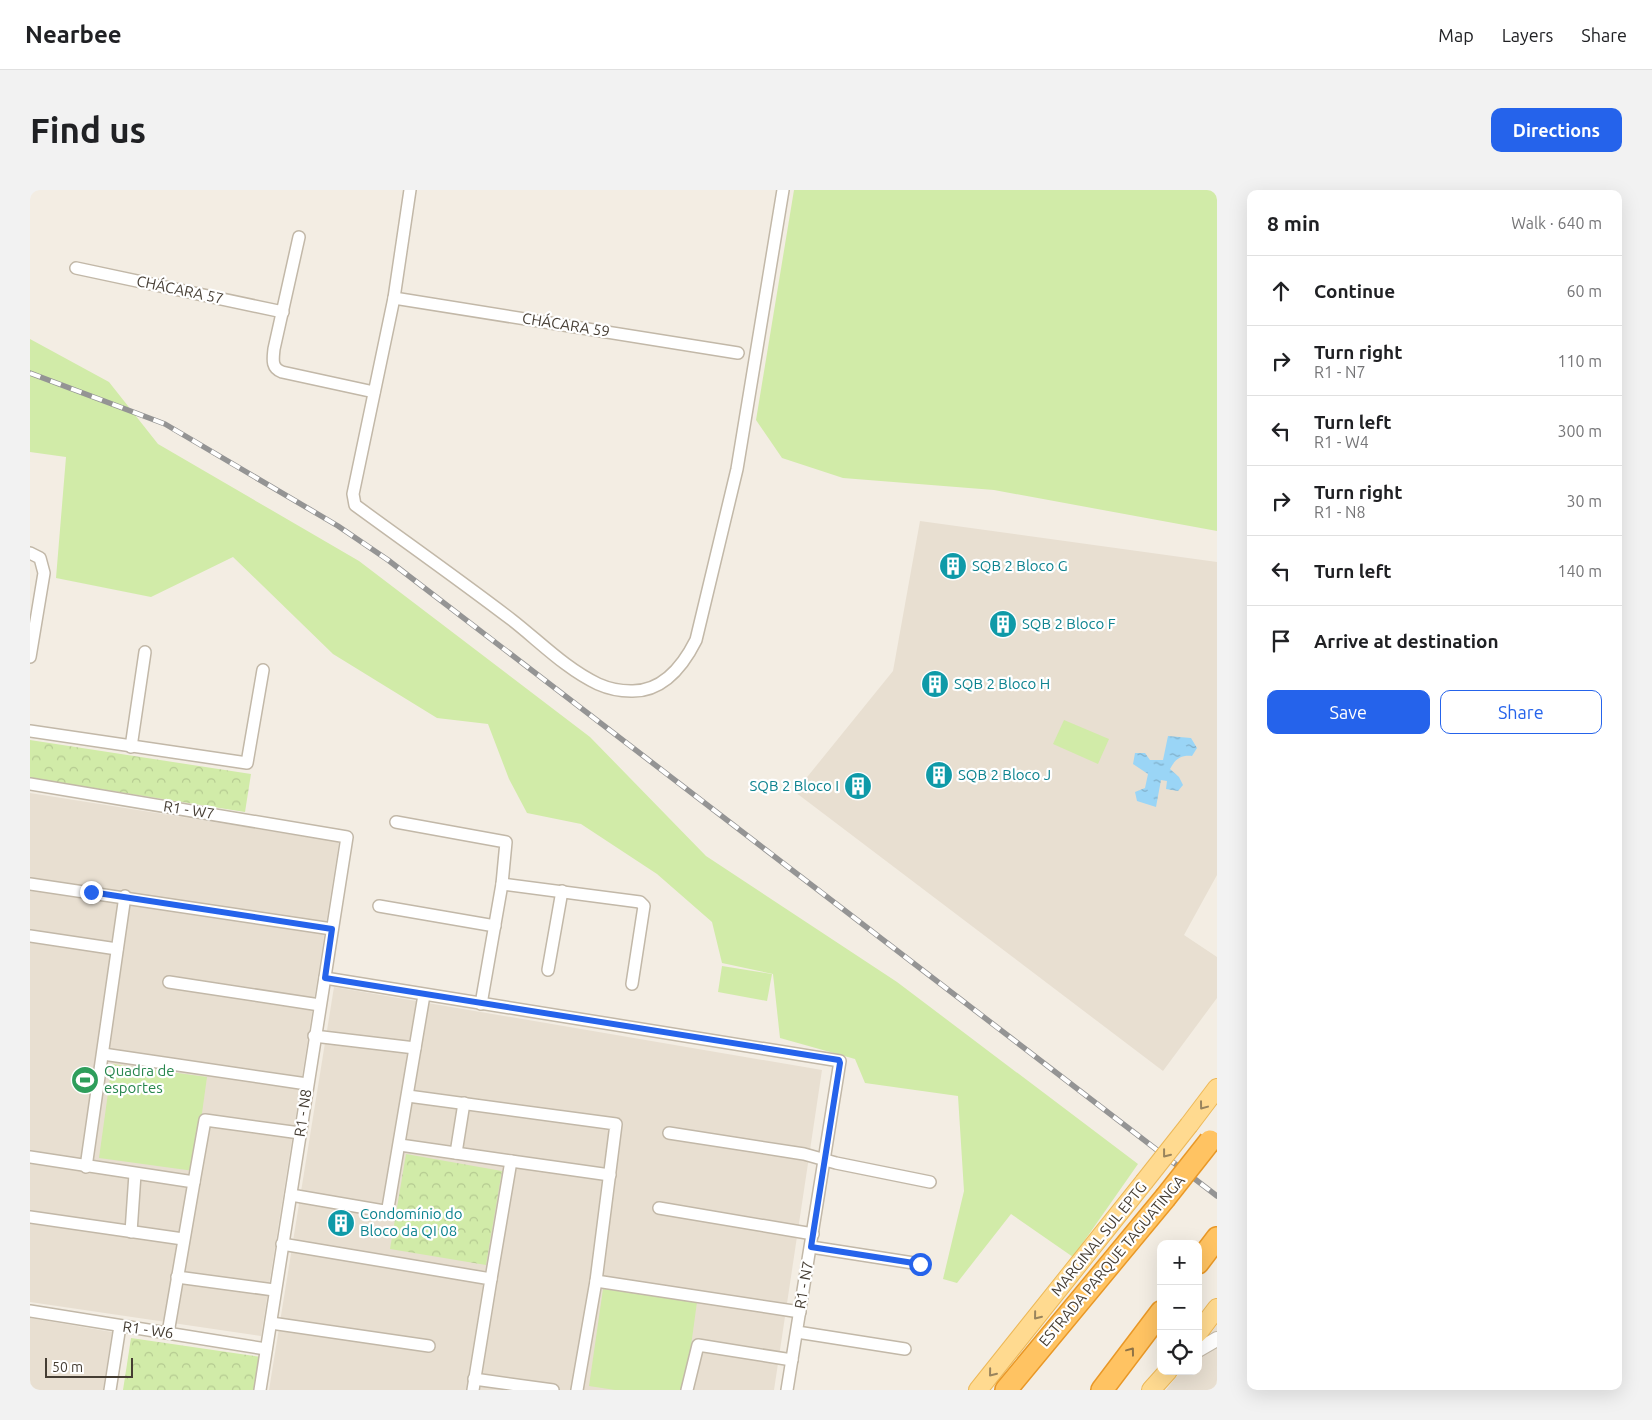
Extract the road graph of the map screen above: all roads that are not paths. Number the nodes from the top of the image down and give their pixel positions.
1 (410, 190) edge
2 (783, 190) edge
3 (299, 237) dead end
4 (76, 268) dead end
5 (394, 298) junction
6 (283, 312) junction
7 (738, 353) dead end
8 (374, 392) junction
9 (30, 553) edge
10 (145, 652) dead end
11 (30, 657) edge
12 (263, 670) dead end
13 (30, 731) edge
14 (131, 747) junction
15 (30, 784) edge
16 (396, 822) dead end
17 (348, 836) joint
18 (30, 884) edge
19 (502, 884) junction
20 (562, 891) junction
21 (125, 896) junction
22 (379, 906) dead end
23 (495, 926) junction
24 (332, 929) junction
25 (30, 936) edge
26 (116, 949) junction
27 (548, 970) dead end
28 (325, 978) junction
29 (169, 982) dead end
30 (632, 984) dead end
31 (424, 995) junction
32 (481, 1004) junction
33 (320, 1005) junction
34 (314, 1036) junction
35 (415, 1048) junction
36 (103, 1054) junction
37 (307, 1084) junction
38 (1217, 1088) edge
39 (408, 1096) junction
40 (464, 1103) junction
41 (300, 1133) junction
42 (669, 1133) dead end
43 (1214, 1137) edge
44 (400, 1146) junction
45 (456, 1153) junction
46 (30, 1157) edge
47 (824, 1158) junction
48 (511, 1161) junction
49 (86, 1167) junction
50 (135, 1174) junction
51 (610, 1175) junction
52 (194, 1182) junction
53 (930, 1182) dead end
54 (291, 1195) junction
55 (659, 1208) dead end
56 (30, 1217) edge
57 (131, 1232) junction
58 (813, 1234) junction
59 (1217, 1238) edge
60 (183, 1239) junction
61 (282, 1244) junction
62 (811, 1247) junction
63 (1202, 1258) edge
64 (920, 1264) dead end
65 (177, 1277) junction
66 (491, 1279) junction
67 (596, 1281) junction
68 (274, 1290) junction
69 (1217, 1308) edge
70 (30, 1311) edge
71 (800, 1312) junction
72 (1157, 1317) edge
73 (271, 1323) junction
74 (120, 1326) junction
75 (1200, 1330) edge
76 (797, 1332) junction
77 (168, 1333) junction
78 (1217, 1339) edge
79 (429, 1346) dead end
80 (1202, 1348) edge
81 (266, 1349) junction
82 (905, 1349) dead end
83 (1032, 1356) junction
84 (792, 1360) junction
85 (1164, 1375) edge
86 (473, 1384) edge
87 (110, 1390) edge
88 (260, 1390) edge
89 (553, 1390) edge
90 (577, 1390) edge
91 (687, 1390) edge
92 (787, 1390) edge
93 (978, 1390) edge
94 (999, 1390) edge
95 (1006, 1390) edge
96 (1102, 1390) edge
97 (1151, 1390) edge

1 - 5 street
2 - 8 street
3 - 6 street
4 - 6 street, CHÁCARA 57
5 - 7 street, CHÁCARA 59
5 - 8 street
6 - 8 street
9 - 11 street
10 - 14 street
12 - 14 street
13 - 14 street
15 - 17 street, R1 - W7
16 - 19 street
17 - 24 street, R1 - N8
18 - 21 street
19 - 20 street
19 - 23 street
20 - 27 street
20 - 30 street
21 - 24 street
21 - 26 street
22 - 23 street
23 - 32 street
24 - 28 street, R1 - N8
25 - 26 street
26 - 36 street
28 - 31 street
28 - 33 street, R1 - N8
29 - 33 street
31 - 32 street
31 - 35 street
32 - 47 street, R1 - N7
33 - 34 street, R1 - N8
34 - 35 street
34 - 37 street, R1 - N8
35 - 39 street
36 - 37 street
36 - 49 street
37 - 41 street, R1 - N8
38 -> 93 main road, MARGINAL SUL EPTG, bridge
39 - 40 street
39 - 44 street
40 - 45 street
40 - 51 street
41 - 52 street
41 - 54 street, R1 - N8
42 - 47 street
43 - 83 highway, ESTRADA PARQUE TAGUATINGA, bridge
44 - 45 street
44 - 54 street
45 - 48 street
46 - 49 street
47 - 53 street
47 - 58 street, R1 - N7
48 - 51 street
48 - 66 street
49 - 50 street
50 - 52 street
50 - 57 street
51 - 67 street
52 - 60 street
54 - 61 street, R1 - N8
55 - 58 street
56 - 57 street
57 - 60 street
58 - 62 street, R1 - N7
59 - 63 highway
60 - 65 street
61 - 66 street
61 - 68 street, R1 - N8
62 - 64 street
62 - 71 street, R1 - N7
65 - 68 street
65 - 77 street
66 - 86 street
67 - 71 street
67 - 90 street
68 - 73 street, R1 - N8
69 - 75 main road
70 - 74 street, R1 - W6
71 - 76 street, R1 - N7
96 -> 72 highway
73 - 79 street
73 - 81 street, R1 - N8
74 - 77 street, R1 - W6
74 - 87 street
76 - 82 street
76 - 84 street, R1 - N7
77 - 81 street, R1 - W6
78 - 80 street
81 - 88 street, R1 - N8
83 - 94 highway
83 - 95 highway, ESTRADA PARQUE TAGUATINGA
84 - 91 street
84 - 92 street, R1 - N7
85 - 97 main road
86 - 89 street

